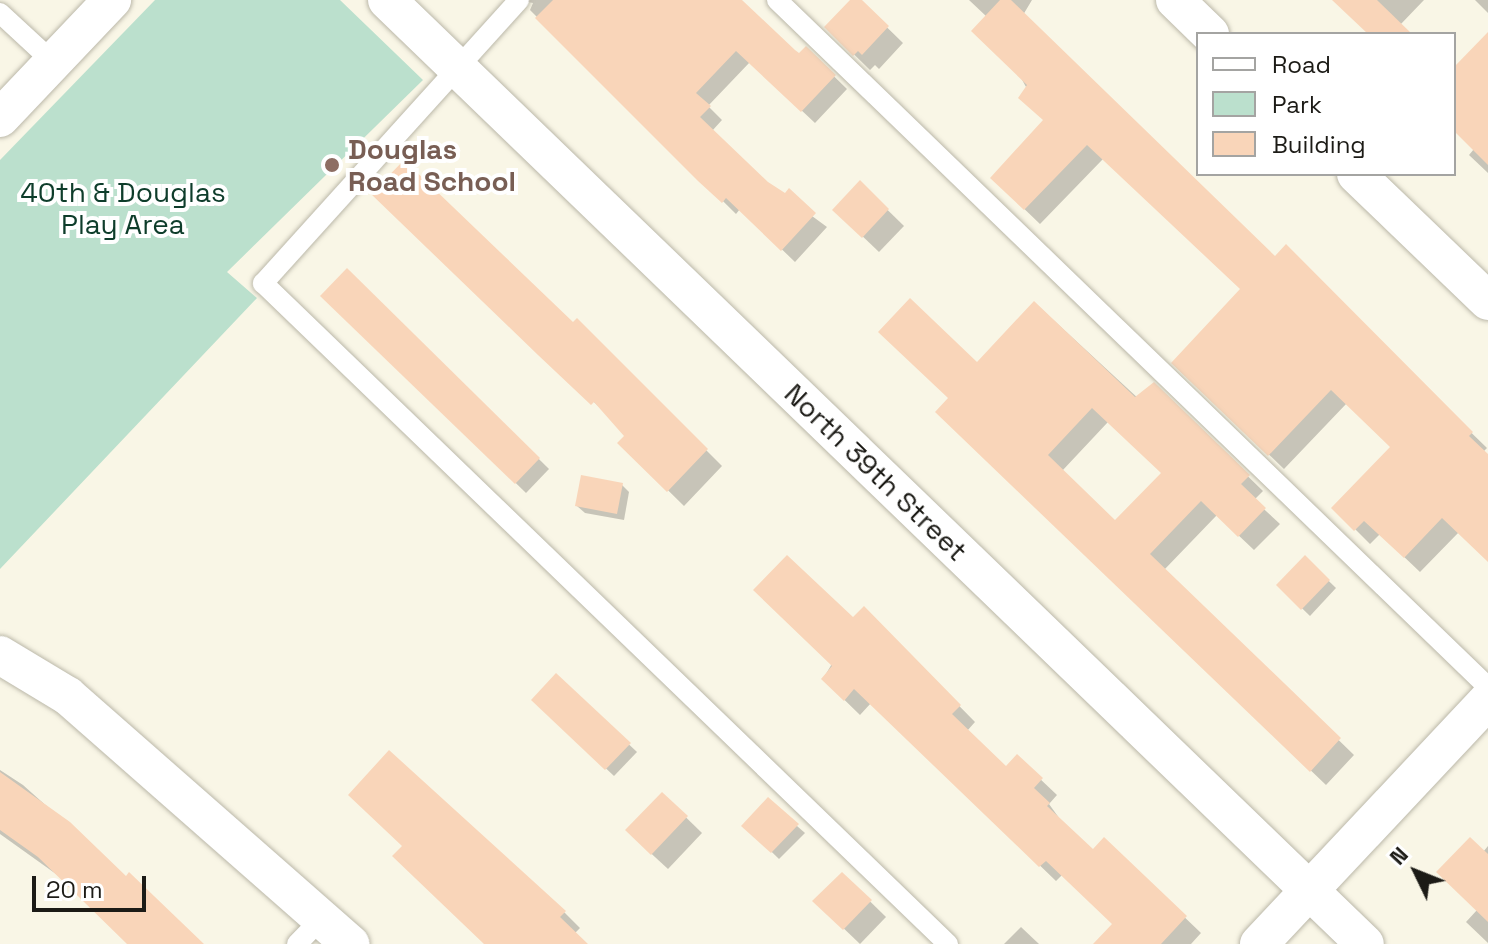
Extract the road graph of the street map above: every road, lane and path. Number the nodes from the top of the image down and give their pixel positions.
1 (112, 0) edge
2 (387, 0) edge
3 (519, 0) edge
4 (777, 0) edge
5 (1175, 0) edge
6 (0, 13) edge
7 (1208, 32) edge
8 (53, 62) junction
9 (455, 66) junction
10 (0, 118) edge
11 (1358, 176) edge
12 (1488, 301) edge
13 (0, 655) edge
14 (1488, 687) edge
15 (1488, 700) edge
16 (1310, 890) junction
17 (310, 930) edge
18 (350, 944) edge
19 (948, 944) edge
20 (1259, 944) edge
21 (1365, 944) edge

1 - 8 street
2 - 9 street, North 39th Street
3 - 9 lane
4 - 14 lane
5 - 7 street
6 - 8 lane
8 - 10 street
9 - 16 street, North 39th Street
9 - 19 lane
11 - 12 street
13 - 17 street
15 - 16 street
16 - 20 street
16 - 21 street, North 39th Street
17 - 18 street

